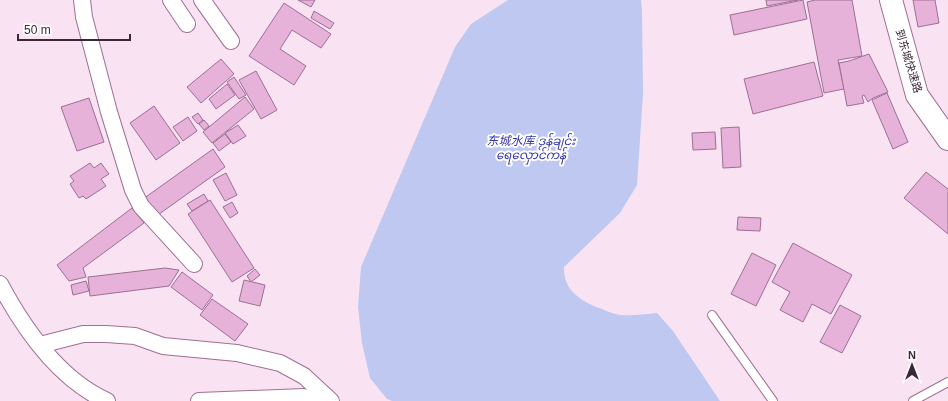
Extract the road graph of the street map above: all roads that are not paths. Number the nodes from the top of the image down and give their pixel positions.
1 (82, 0) edge
2 (171, 0) edge
3 (202, 0) edge
4 (891, 0) edge
5 (187, 24) dead end
6 (231, 41) dead end
7 (948, 139) edge
8 (194, 264) dead end
9 (0, 284) edge
10 (712, 315) dead end
11 (40, 345) junction
12 (948, 382) edge
13 (107, 401) edge
14 (200, 401) edge
15 (316, 401) edge
16 (331, 401) edge
17 (773, 401) edge
18 (913, 401) edge

1 - 8 street
2 - 5 street
3 - 6 street
4 - 7 main road, 到东城快速路
9 - 11 street
10 - 17 lane
11 - 13 street
11 - 16 street
12 - 18 lane
14 - 15 street

